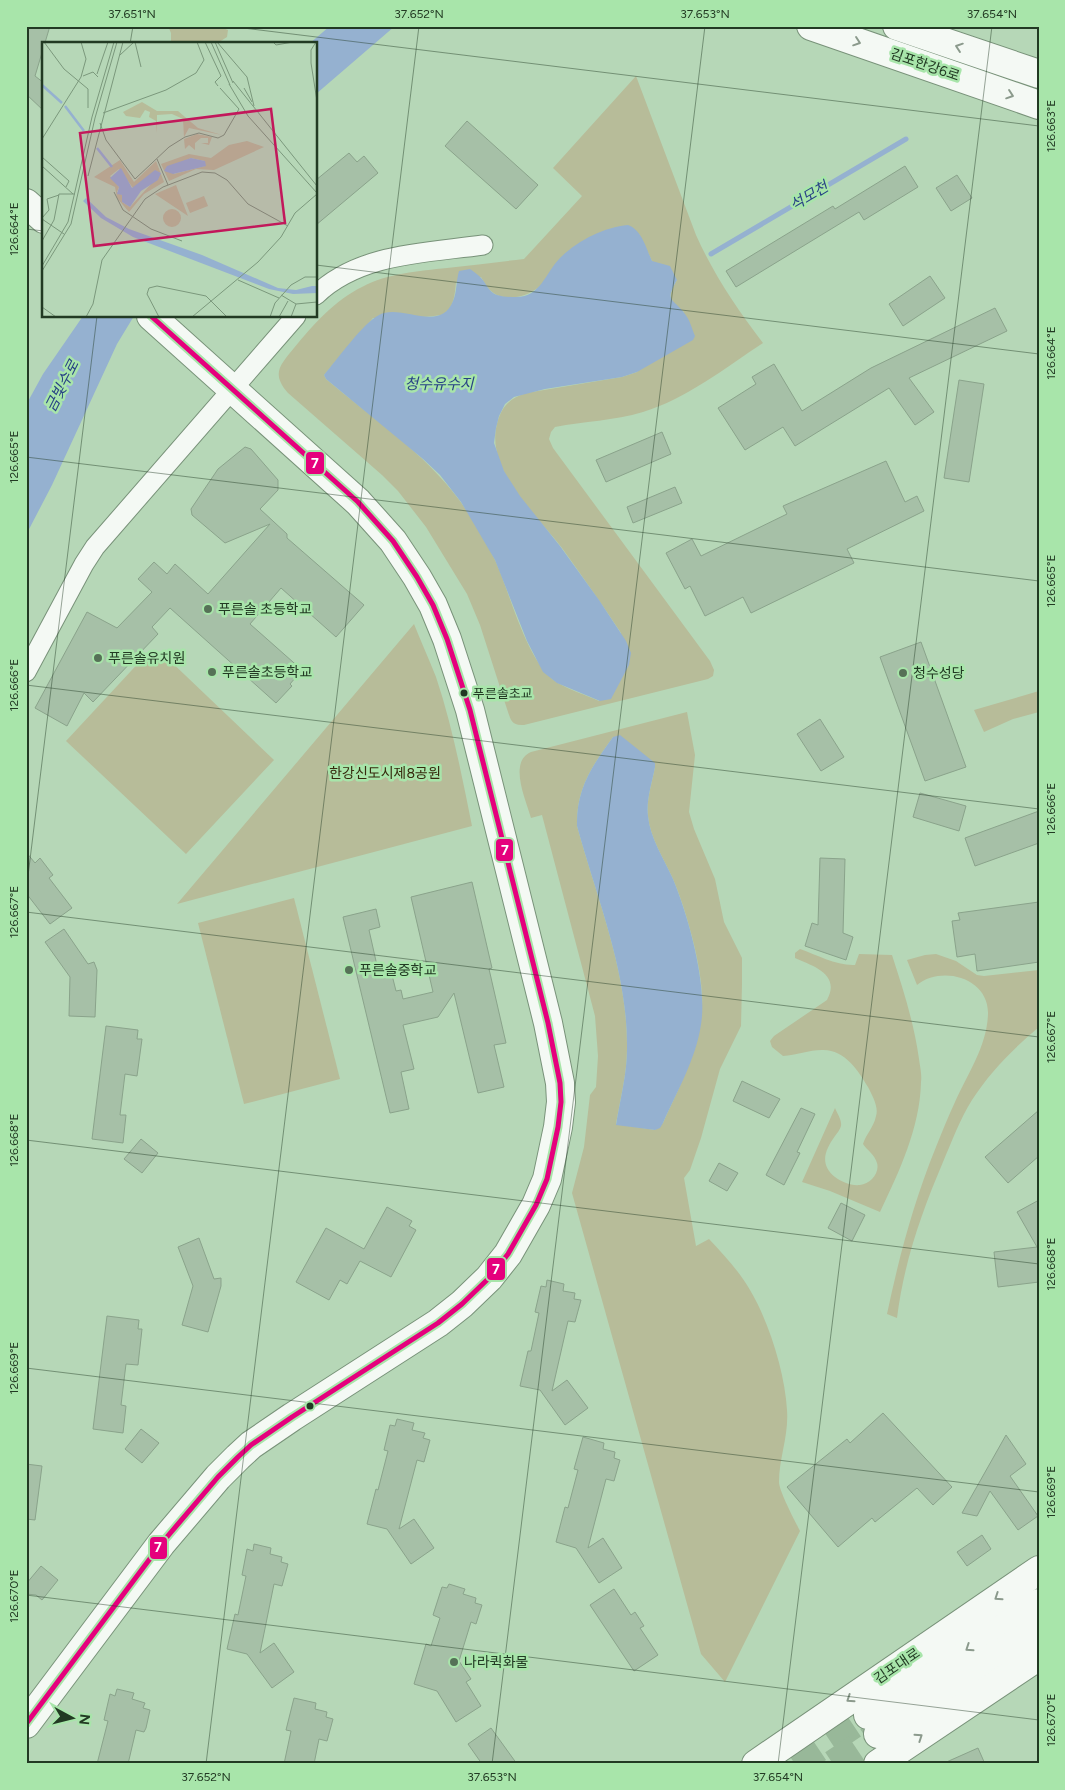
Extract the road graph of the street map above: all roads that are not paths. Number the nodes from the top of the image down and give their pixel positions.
1 (810, 26) edge
2 (897, 26) edge
3 (1039, 74) edge
4 (1039, 105) edge
5 (26, 203) edge
6 (42, 217) edge
7 (483, 246) dead end
8 (318, 293) edge
9 (294, 318) edge
10 (154, 319) edge
11 (232, 390) junction
12 (26, 672) edge
13 (1039, 1570) edge
14 (1039, 1602) edge
15 (1039, 1629) edge
16 (1039, 1656) edge
17 (26, 1724) edge
18 (756, 1764) edge
19 (878, 1764) tunnel mouth

1 -> 4 street, 김포한강6로
3 -> 2 street, 김포한강6로
5 - 6 street
7 - 8 street
9 - 11 street
10 - 11 street
11 - 12 street
11 - 17 street
13 -> 18 street, 김포대로
14 -> 15 street, 김포대로
19 -> 16 street

